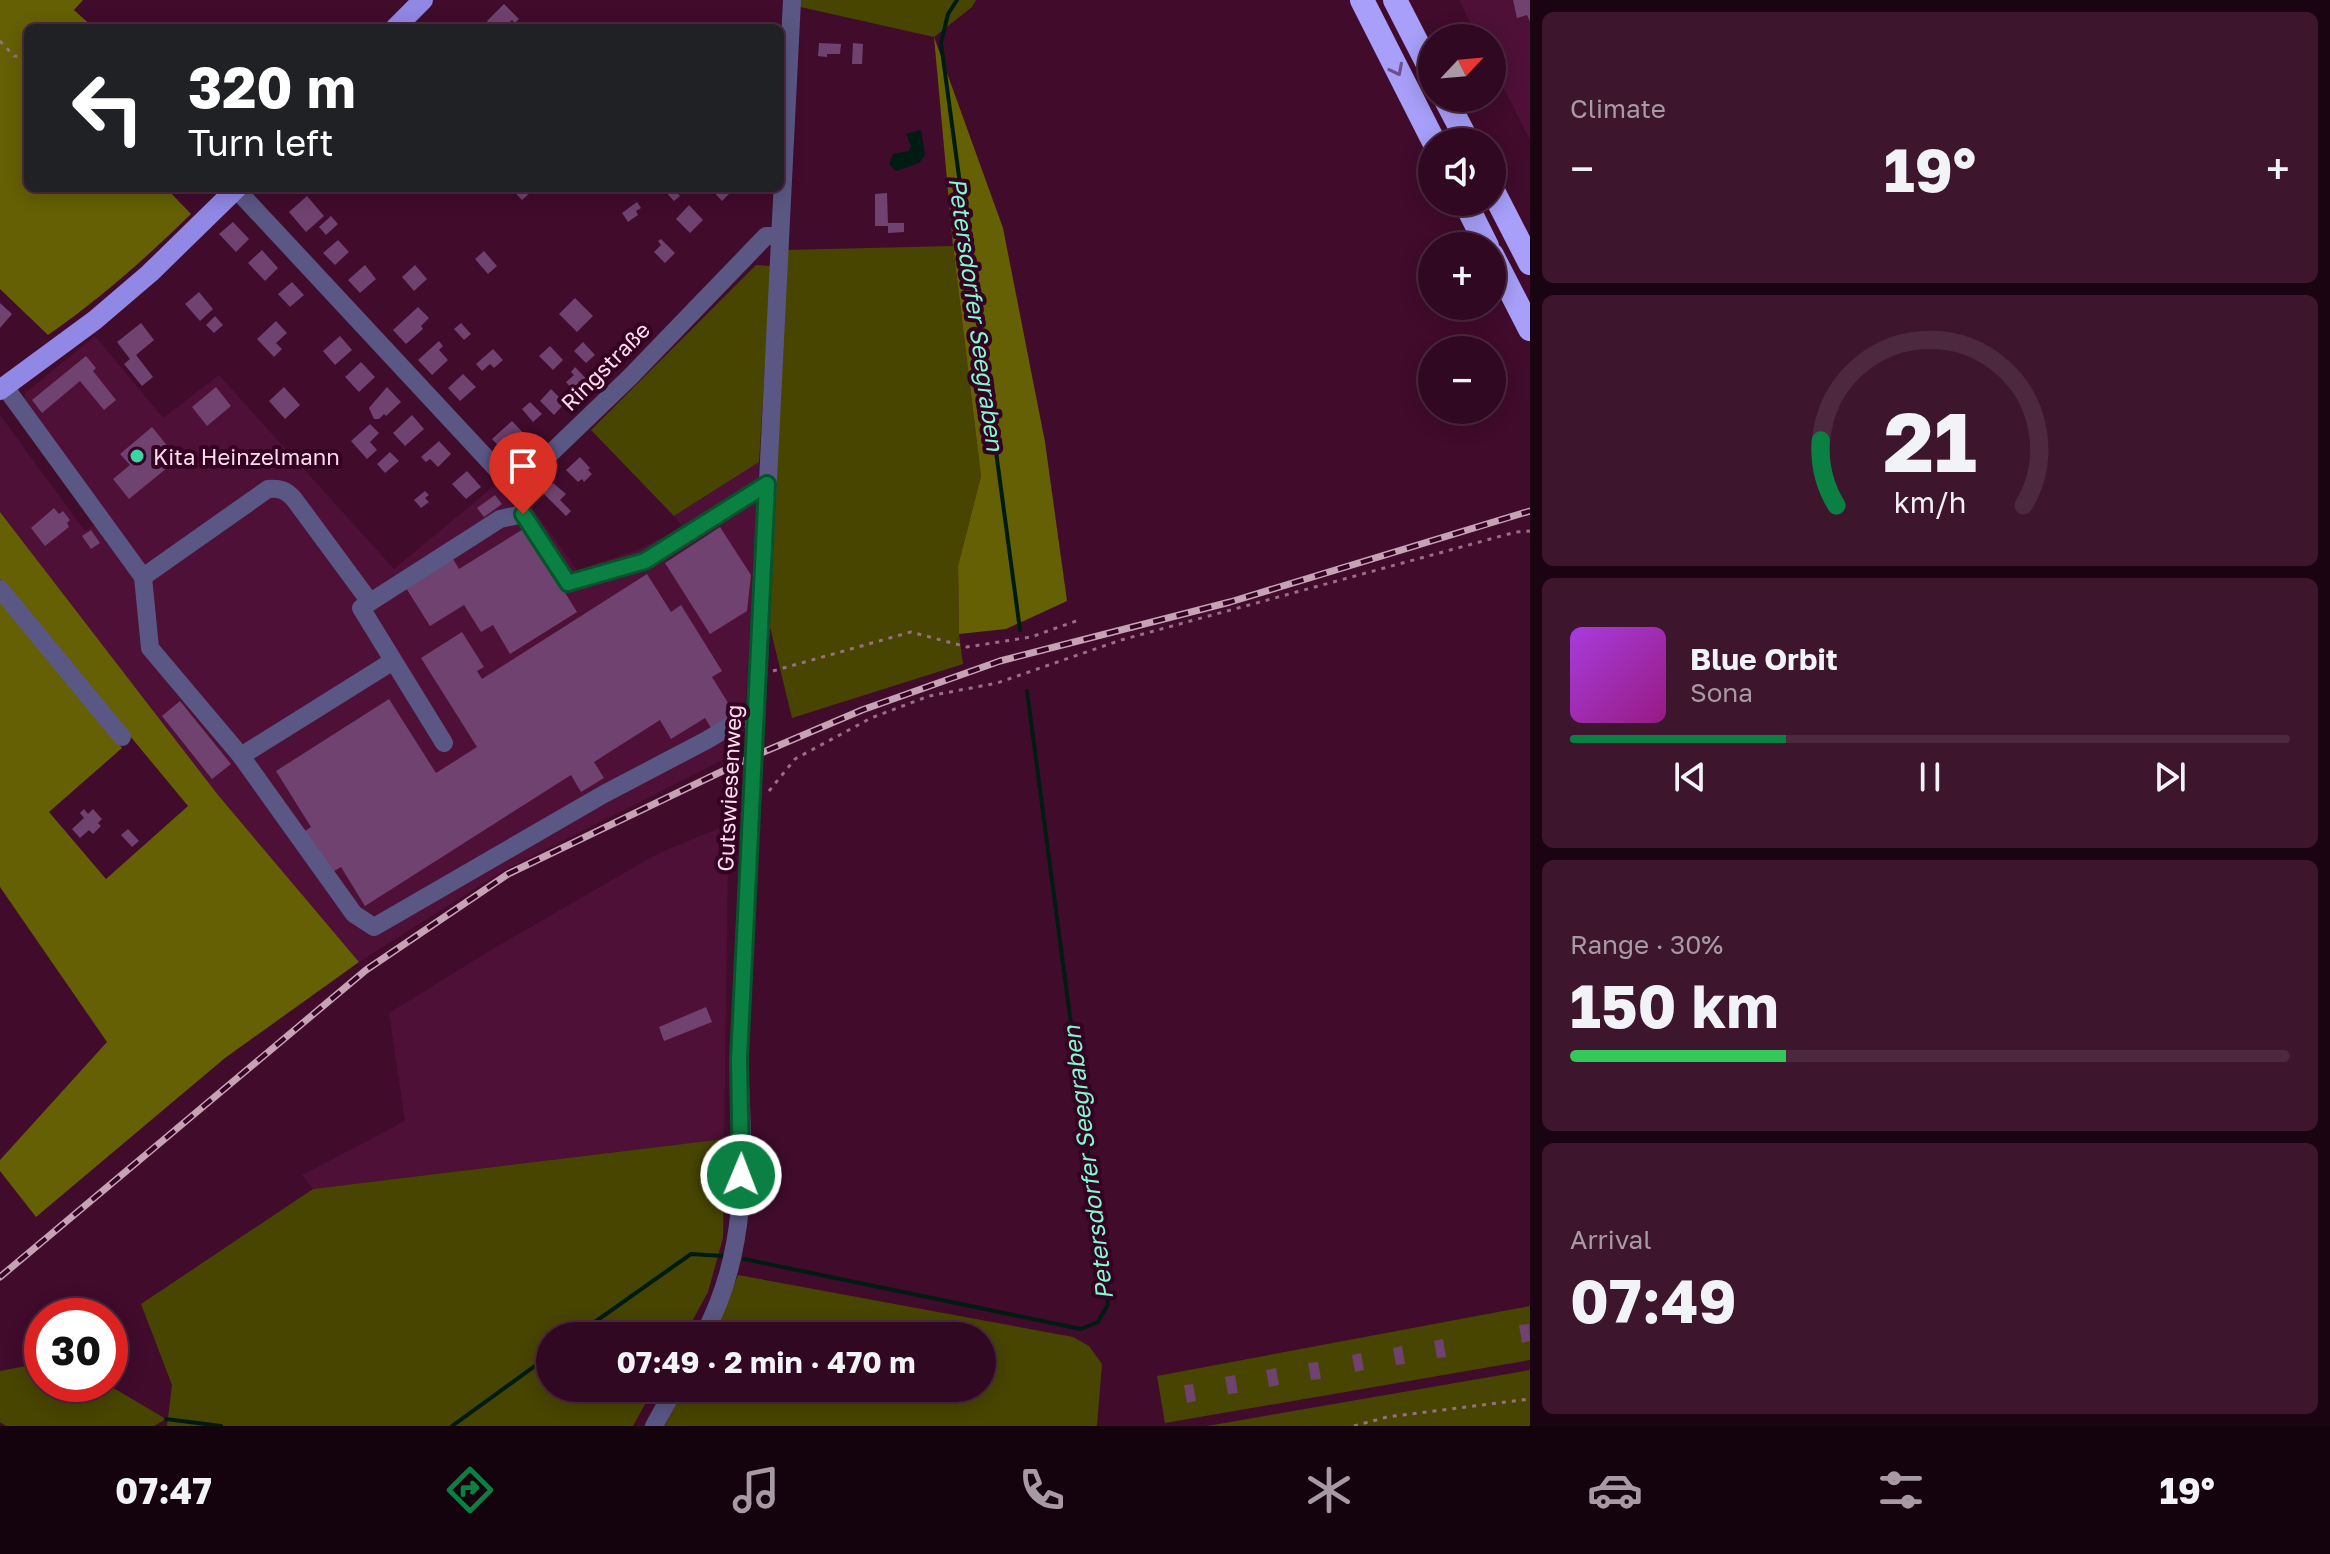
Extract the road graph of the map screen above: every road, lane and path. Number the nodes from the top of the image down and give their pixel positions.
1 (423, 0) edge
2 (792, 0) edge
3 (1362, 0) edge
4 (1395, 0) edge
5 (399, 24) edge
6 (0, 41) edge
7 (1418, 45) edge
8 (24, 57) edge
9 (1427, 128) edge
10 (784, 145) edge
11 (233, 192) edge
12 (241, 192) edge
13 (781, 192) edge
14 (1506, 216) edge
15 (779, 236) junction
16 (1530, 263) edge
17 (1506, 282) edge
18 (1530, 329) edge
19 (2, 388) edge
20 (767, 484) junction
21 (1527, 531) edge
22 (143, 577) junction
23 (0, 589) edge
24 (370, 602) junction
25 (1076, 621) dead end
26 (393, 661) junction
27 (758, 675) junction
28 (756, 710) junction
29 (122, 737) dead end
30 (444, 743) dead end
31 (241, 756) junction
32 (751, 812) junction
33 (709, 1322) edge
34 (1530, 1399) edge
35 (667, 1402) edge
36 (654, 1426) edge
37 (1354, 1426) edge

1 - 5 main road
2 - 10 street
3 -> 9 highway
4 - 7 highway
6 - 8 path
11 - 19 main road
12 - 15 street, Ringstraße
13 - 15 street
14 - 16 highway
15 - 20 street, Gutswiesenweg
17 - 18 highway
19 - 22 street
20 - 24 street
20 - 27 street, Gutswiesenweg
21 - 32 path
22 - 24 street
22 - 31 street
23 - 29 street
24 - 26 street
25 - 27 path
26 - 30 street
26 - 31 street
27 - 28 street, Gutswiesenweg
28 - 31 street
28 - 32 street, Gutswiesenweg
32 - 33 street, Gutswiesenweg
34 - 37 path
35 - 36 street

